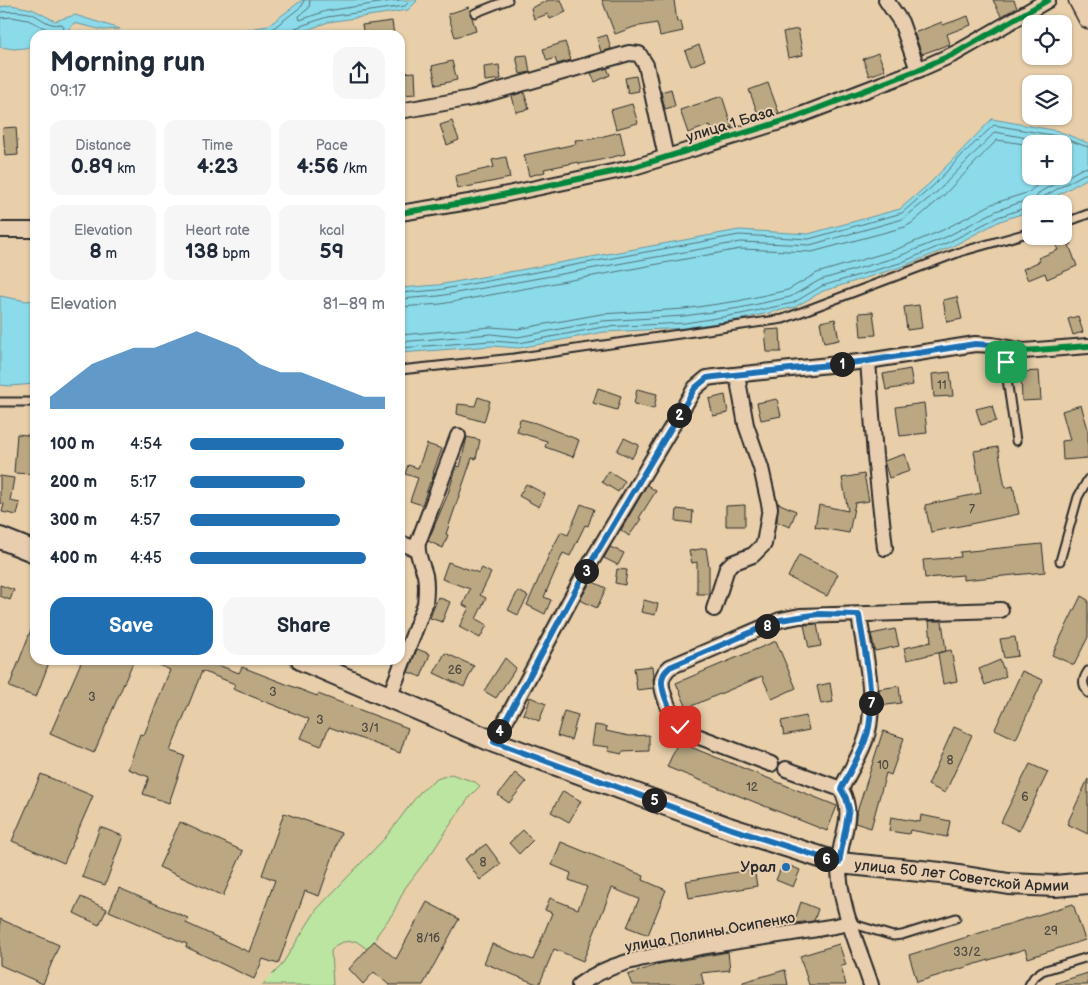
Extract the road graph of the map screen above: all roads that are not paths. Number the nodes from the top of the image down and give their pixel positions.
1 (508, 0) edge
2 (886, 0) edge
3 (1048, 0) edge
4 (1078, 0) edge
5 (475, 13) dead end
6 (1088, 19) edge
7 (918, 70) junction
8 (405, 110) edge
9 (666, 157) junction
10 (405, 212) edge
11 (1088, 214) edge
12 (1072, 220) edge
13 (0, 230) edge
14 (30, 230) edge
15 (1022, 235) edge
16 (1088, 346) edge
17 (1008, 348) junction
18 (868, 361) junction
19 (405, 369) edge
20 (737, 375) junction
21 (0, 402) edge
22 (30, 402) edge
23 (458, 436) dead end
24 (1016, 441) dead end
25 (1088, 480) edge
26 (0, 538) edge
27 (405, 545) edge
28 (885, 548) dead end
29 (417, 549) junction
30 (30, 550) edge
31 (1060, 561) dead end
32 (714, 609) dead end
33 (1001, 610) dead end
34 (859, 615) junction
35 (405, 656) edge
36 (313, 665) edge
37 (402, 665) edge
38 (1088, 671) edge
39 (1088, 694) edge
40 (389, 698) junction
41 (494, 742) junction
42 (771, 764) dead end
43 (786, 769) dead end
44 (841, 789) junction
45 (839, 863) junction
46 (1088, 883) edge
47 (956, 918) dead end
48 (850, 923) junction
49 (1088, 957) edge
50 (579, 985) edge
51 (871, 985) edge
52 (1029, 985) edge

1 - 5 lane
2 - 7 street
3 - 7 street, улица 1 База
4 - 6 street
7 - 9 street, улица 1 База
8 - 9 street
9 - 10 street, улица 1 База
11 - 12 lane
13 - 14 street
15 - 19 lane
16 - 17 street
17 - 18 street
17 - 24 lane
18 - 20 street
18 - 28 street
20 - 32 street
20 - 41 street
21 - 22 lane
23 - 29 street
25 - 31 lane
26 - 30 main road
27 - 29 street
29 - 35 street
33 - 34 street
34 - 42 street
34 - 44 street
36 - 40 main road, улица 50 лет Советской Армии
37 - 40 street
38 - 39 lane
40 - 41 main road, улица 50 лет Советской Армии
41 - 45 main road, улица 50 лет Советской Армии
43 - 44 street
44 - 45 street
45 - 46 main road, улица 50 лет Советской Армии
45 - 48 street
47 - 48 lane
48 - 50 street, улица Полины Осипенко
48 - 51 street
49 - 52 lane

